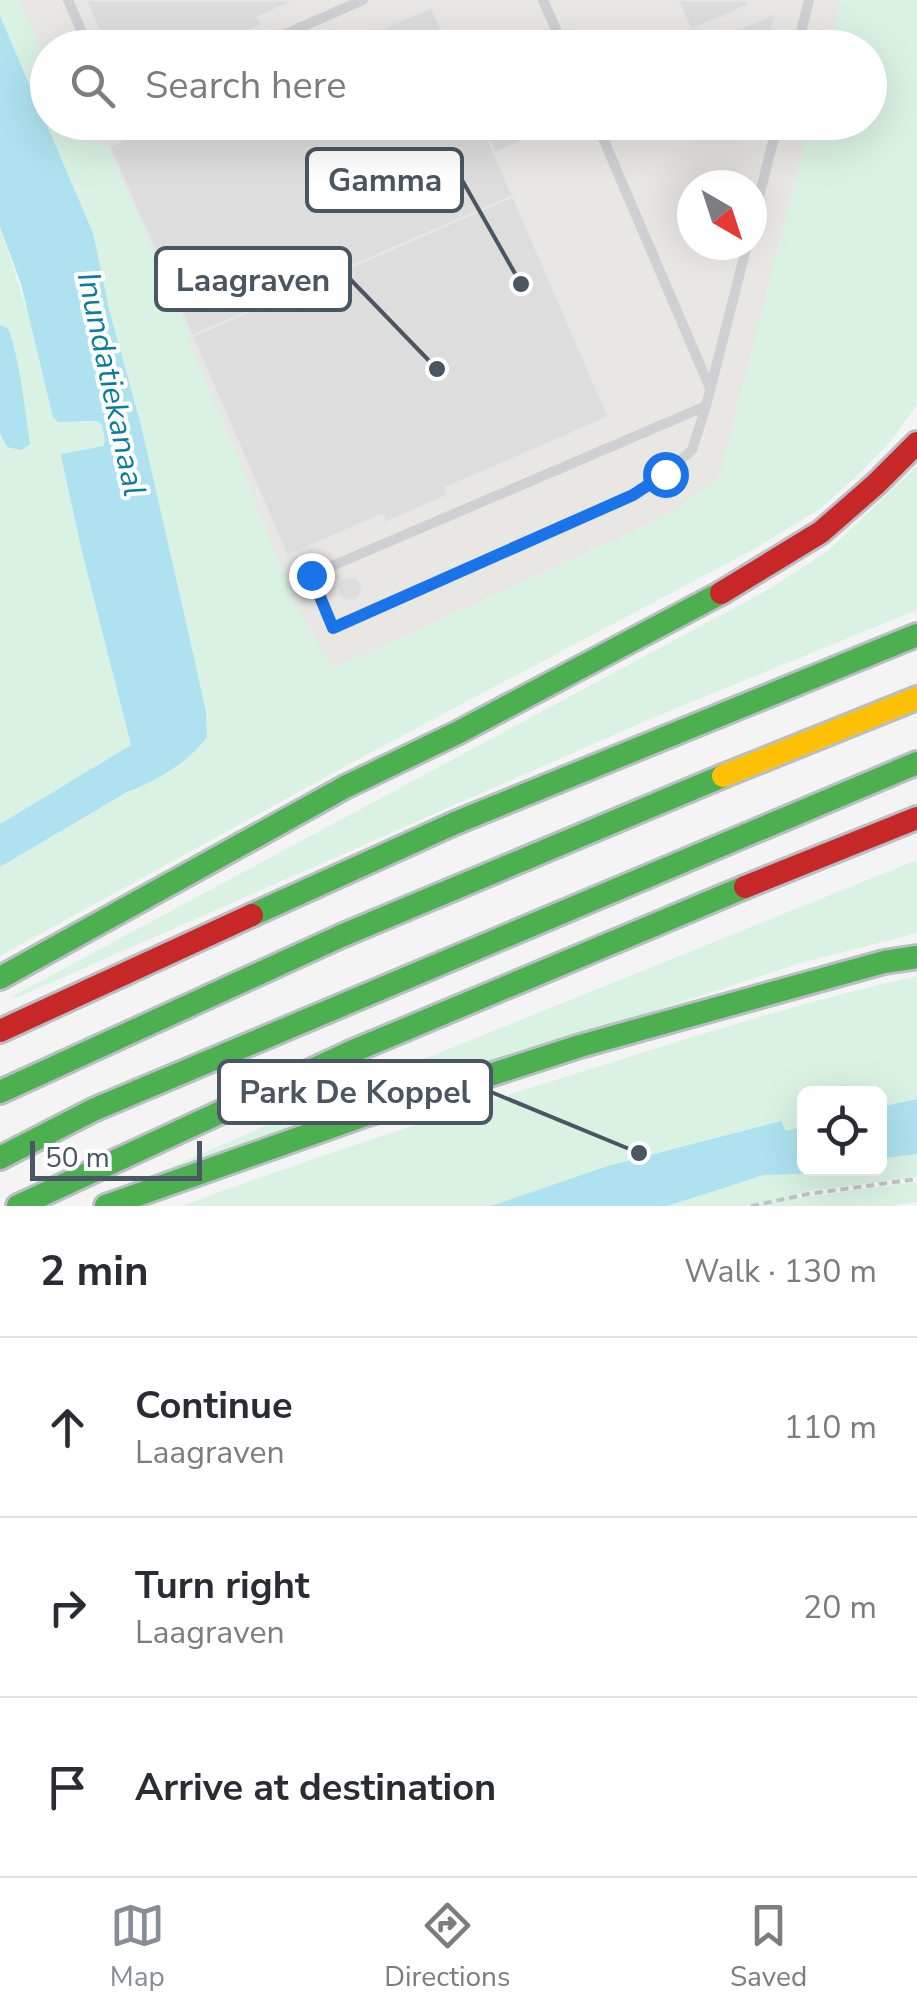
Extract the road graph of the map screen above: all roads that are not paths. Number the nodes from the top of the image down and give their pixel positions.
1 (68, 0) edge
2 (363, 0) edge
3 (543, 0) edge
4 (809, 0) edge
5 (81, 30) edge
6 (295, 30) edge
7 (556, 30) edge
8 (801, 30) edge
9 (604, 140) edge
10 (773, 140) edge
11 (766, 170) edge
12 (743, 260) edge
13 (710, 388) junction
14 (706, 406) junction
15 (917, 443) edge
16 (917, 634) edge
17 (917, 698) edge
18 (917, 763) edge
19 (907, 822) edge
20 (917, 958) edge
21 (0, 978) edge
22 (0, 1031) edge
23 (0, 1092) edge
24 (0, 1158) edge
25 (18, 1206) edge
26 (106, 1206) edge

1 - 5 lane
2 - 6 lane
3 - 7 lane
4 - 8 lane
9 - 13 lane
10 - 11 lane
12 - 13 lane
13 - 14 lane
14 - 14 lane
15 - 21 highway
16 - 22 highway
17 - 23 highway
18 - 24 highway
19 - 25 highway
20 - 26 highway

